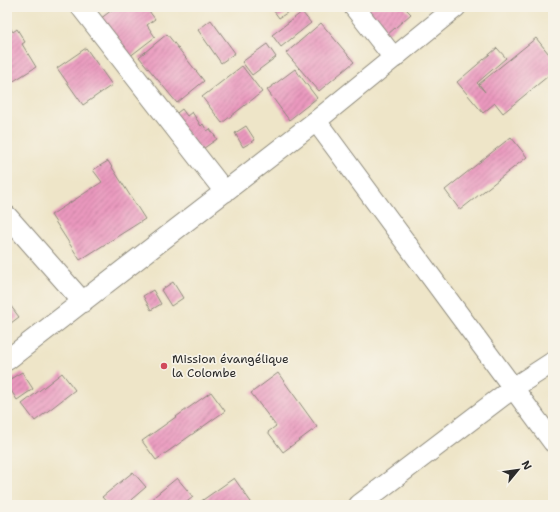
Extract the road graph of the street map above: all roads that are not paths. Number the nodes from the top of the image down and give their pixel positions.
1 (81, 7) edge
2 (354, 7) edge
3 (456, 7) edge
4 (394, 58) junction
5 (316, 121) junction
6 (225, 192) junction
7 (7, 216) edge
8 (83, 302) junction
9 (7, 360) edge
10 (553, 362) edge
11 (514, 388) junction
12 (553, 442) edge
13 (359, 505) edge

1 - 6 street
2 - 4 street
3 - 4 street
4 - 5 street
5 - 6 street
5 - 11 street
6 - 8 street
7 - 8 street
8 - 9 street
10 - 11 street
11 - 12 street
11 - 13 street

